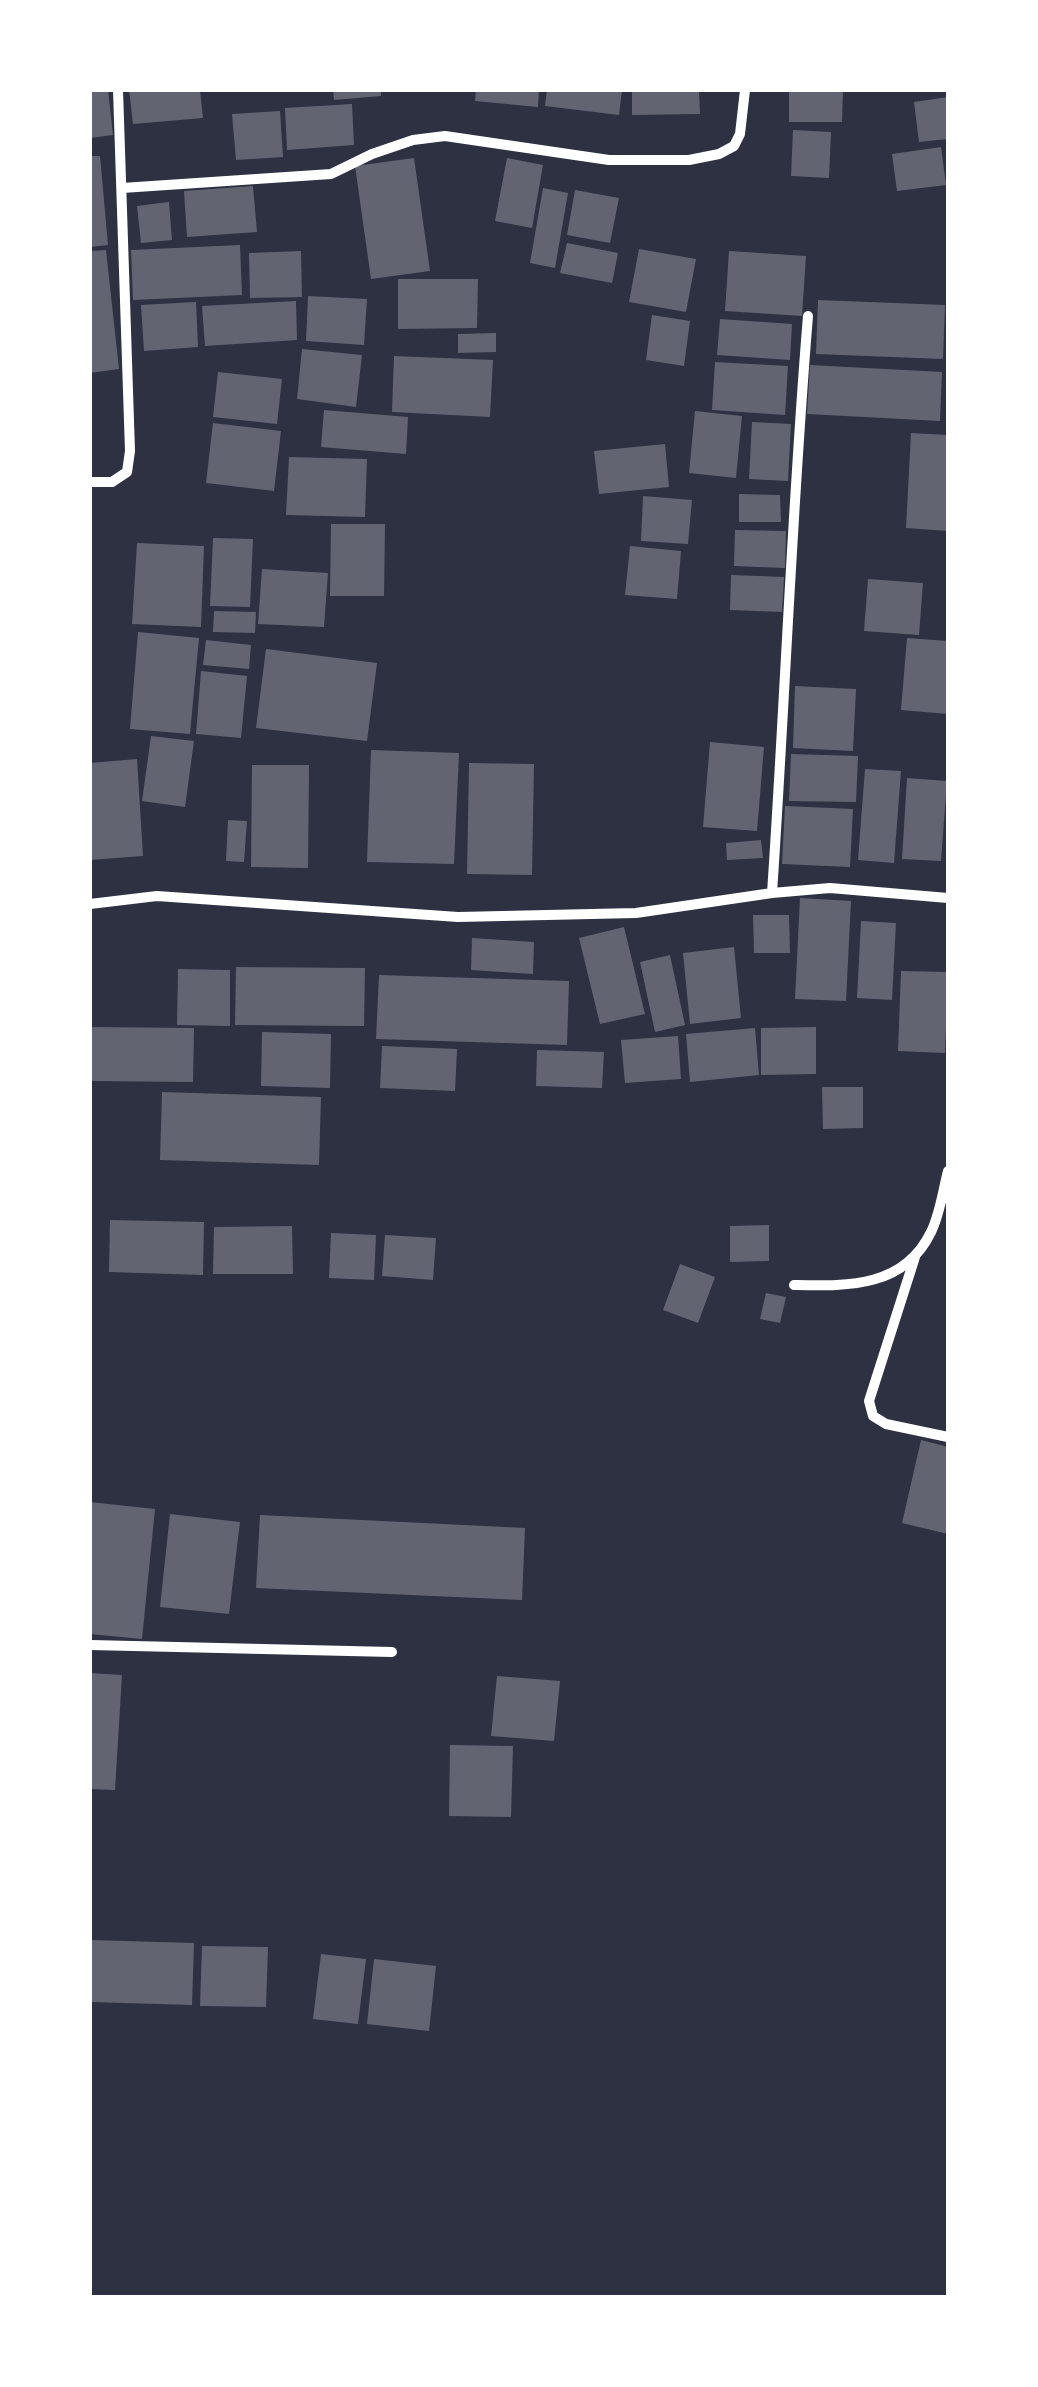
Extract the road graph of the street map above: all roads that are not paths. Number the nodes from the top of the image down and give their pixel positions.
1 (118, 90) edge
2 (745, 90) edge
3 (122, 188) junction
4 (808, 316) dead end
5 (90, 482) edge
6 (772, 893) junction
7 (948, 898) edge
8 (90, 904) edge
9 (948, 1171) edge
10 (916, 1257) junction
11 (794, 1285) dead end
12 (948, 1438) edge
13 (90, 1645) edge
14 (392, 1652) dead end

1 - 3 street
2 - 3 street
3 - 5 street
4 - 6 street
6 - 7 street
6 - 8 street
9 - 10 street
10 - 11 street
10 - 12 street
13 - 14 street

